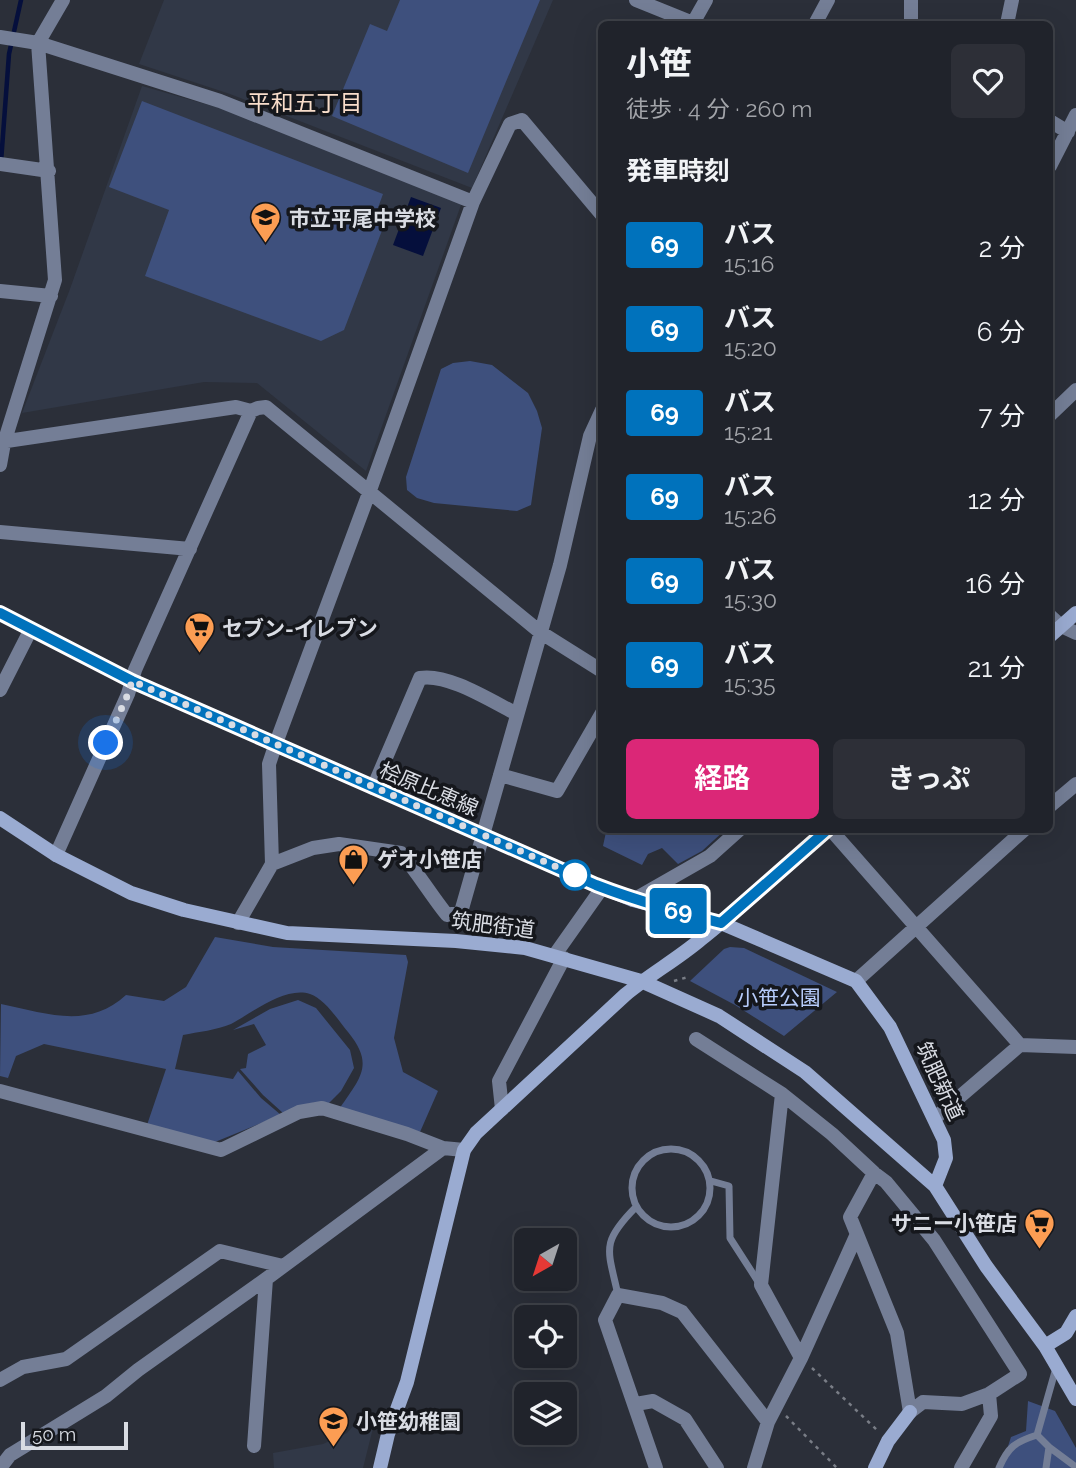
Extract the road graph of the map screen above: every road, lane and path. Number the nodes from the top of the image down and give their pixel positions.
1 (63, 0) edge
2 (636, 0) edge
3 (706, 0) edge
4 (828, 0) edge
5 (911, 0) edge
6 (1012, 0) edge
7 (689, 21) edge
8 (695, 21) edge
9 (817, 21) edge
10 (911, 21) edge
11 (1008, 21) edge
12 (0, 37) edge
13 (38, 43) junction
14 (1076, 115) edge
15 (1053, 123) edge
16 (1068, 132) junction
17 (1053, 160) edge
18 (0, 164) edge
19 (49, 171) junction
20 (473, 202) junction
21 (598, 210) edge
22 (0, 291) edge
23 (51, 296) junction
24 (1076, 390) edge
25 (251, 411) junction
26 (1053, 412) edge
27 (596, 440) edge
28 (2, 442) edge
29 (0, 465) edge
30 (369, 494) junction
31 (0, 532) edge
32 (190, 549) junction
33 (1076, 612) edge
34 (0, 613) edge
35 (31, 629) junction
36 (1056, 631) edge
37 (540, 632) junction
38 (1076, 634) edge
39 (598, 668) edge
40 (132, 681) junction
41 (0, 690) edge
42 (517, 714) junction
43 (598, 720) edge
44 (275, 743) junction
45 (500, 775) junction
46 (1076, 784) edge
47 (373, 788) junction
48 (1053, 804) edge
49 (0, 818) edge
50 (736, 833) edge
51 (826, 833) edge
52 (833, 833) edge
53 (1021, 833) edge
54 (483, 835) junction
55 (56, 855) junction
56 (272, 864) junction
57 (602, 888) junction
58 (633, 900) junction
59 (238, 923) junction
60 (721, 923) junction
61 (918, 928) junction
62 (559, 957) junction
63 (688, 977) dead end
64 (641, 981) junction
65 (674, 981) dead end
66 (856, 981) junction
67 (696, 1039) dead end
68 (1020, 1045) junction
69 (1076, 1047) edge
70 (0, 1091) edge
71 (782, 1094) junction
72 (502, 1109) junction
73 (935, 1118) junction
74 (443, 1148) junction
75 (464, 1150) junction
76 (874, 1173) junction
77 (711, 1181) junction
78 (935, 1186) junction
79 (636, 1207) junction
80 (857, 1234) junction
81 (283, 1266) junction
82 (266, 1279) junction
83 (761, 1285) junction
84 (618, 1295) junction
85 (1076, 1316) edge
86 (1045, 1346) junction
87 (801, 1357) junction
88 (1057, 1365) junction
89 (0, 1380) edge
90 (989, 1394) junction
91 (1076, 1399) edge
92 (636, 1404) junction
93 (776, 1406) junction
94 (910, 1412) junction
95 (768, 1422) junction
96 (1037, 1435) junction
97 (888, 1441) junction
98 (254, 1446) dead end
99 (1049, 1447) junction
100 (1076, 1467) edge
101 (1, 1468) edge
102 (380, 1468) edge
103 (656, 1468) edge
104 (717, 1468) edge
105 (754, 1468) edge
106 (836, 1468) edge
107 (875, 1468) edge
108 (961, 1468) edge
109 (999, 1468) edge
110 (1046, 1468) edge

1 - 13 street
2 - 7 street
3 - 8 street
4 - 9 street
5 - 10 street
6 - 11 street
12 - 13 street
13 - 19 street
13 - 20 street
14 - 16 street
15 - 16 street
16 - 17 street
18 - 19 street
19 - 23 street
20 - 21 street
20 - 30 street
22 - 23 street
23 - 28 street
24 - 26 street
25 - 28 street
25 - 30 street
25 - 32 street
27 - 37 street
28 - 29 street
30 - 37 street
30 - 44 street
31 - 32 street
32 - 40 street
33 - 36 street
34 - 35 street, 桧原比恵線
35 - 40 street, 桧原比恵線
35 - 41 street
36 - 38 street
37 - 39 street
37 - 42 street
40 - 44 street, 桧原比恵線
40 - 55 street
42 - 45 street
42 - 47 street
43 - 45 street
44 - 47 street, 桧原比恵線
44 - 56 street
45 - 54 street
46 - 48 street
47 - 54 street, 桧原比恵線
49 - 55 street, 筑肥街道
50 - 58 street
51 - 60 street
52 - 61 street
53 - 61 street
54 - 56 street
54 - 57 street, 桧原比恵線
55 - 59 street, 筑肥街道
56 - 59 street
57 - 58 street, 桧原比恵線
57 - 62 street
58 - 60 street, 桧原比恵線
59 - 62 street, 筑肥街道
60 - 64 street
60 - 66 street
61 - 66 street
61 - 68 street
62 - 64 street, 筑肥街道
62 - 72 street
63 - 65 path
64 - 72 street
64 - 78 street, 筑肥街道
66 - 73 street, 筑肥新道
67 - 71 street
68 - 69 street
68 - 73 street
70 - 74 street
71 - 76 street
71 - 83 street
72 - 75 street
73 - 78 street, 筑肥新道
74 - 75 street
74 - 81 street
75 - 102 street
76 - 80 street
76 - 90 street
77 - 79 lane
77 - 79 lane
77 - 83 lane
78 - 86 street
79 - 84 lane
80 - 87 street
80 - 94 street
81 - 82 street
81 - 89 street
82 - 98 street
82 - 101 street
83 - 87 street
84 - 92 street
84 - 95 street
85 - 86 street
86 - 88 street
87 - 93 street
87 - 97 path
88 - 91 street
88 - 96 lane
90 - 94 street
90 - 108 street
92 - 103 street
92 - 104 street
93 - 95 street
93 - 106 path
94 - 97 street
95 - 105 street
96 - 99 lane
96 - 109 lane
97 - 107 street
99 - 100 lane
99 - 110 lane

